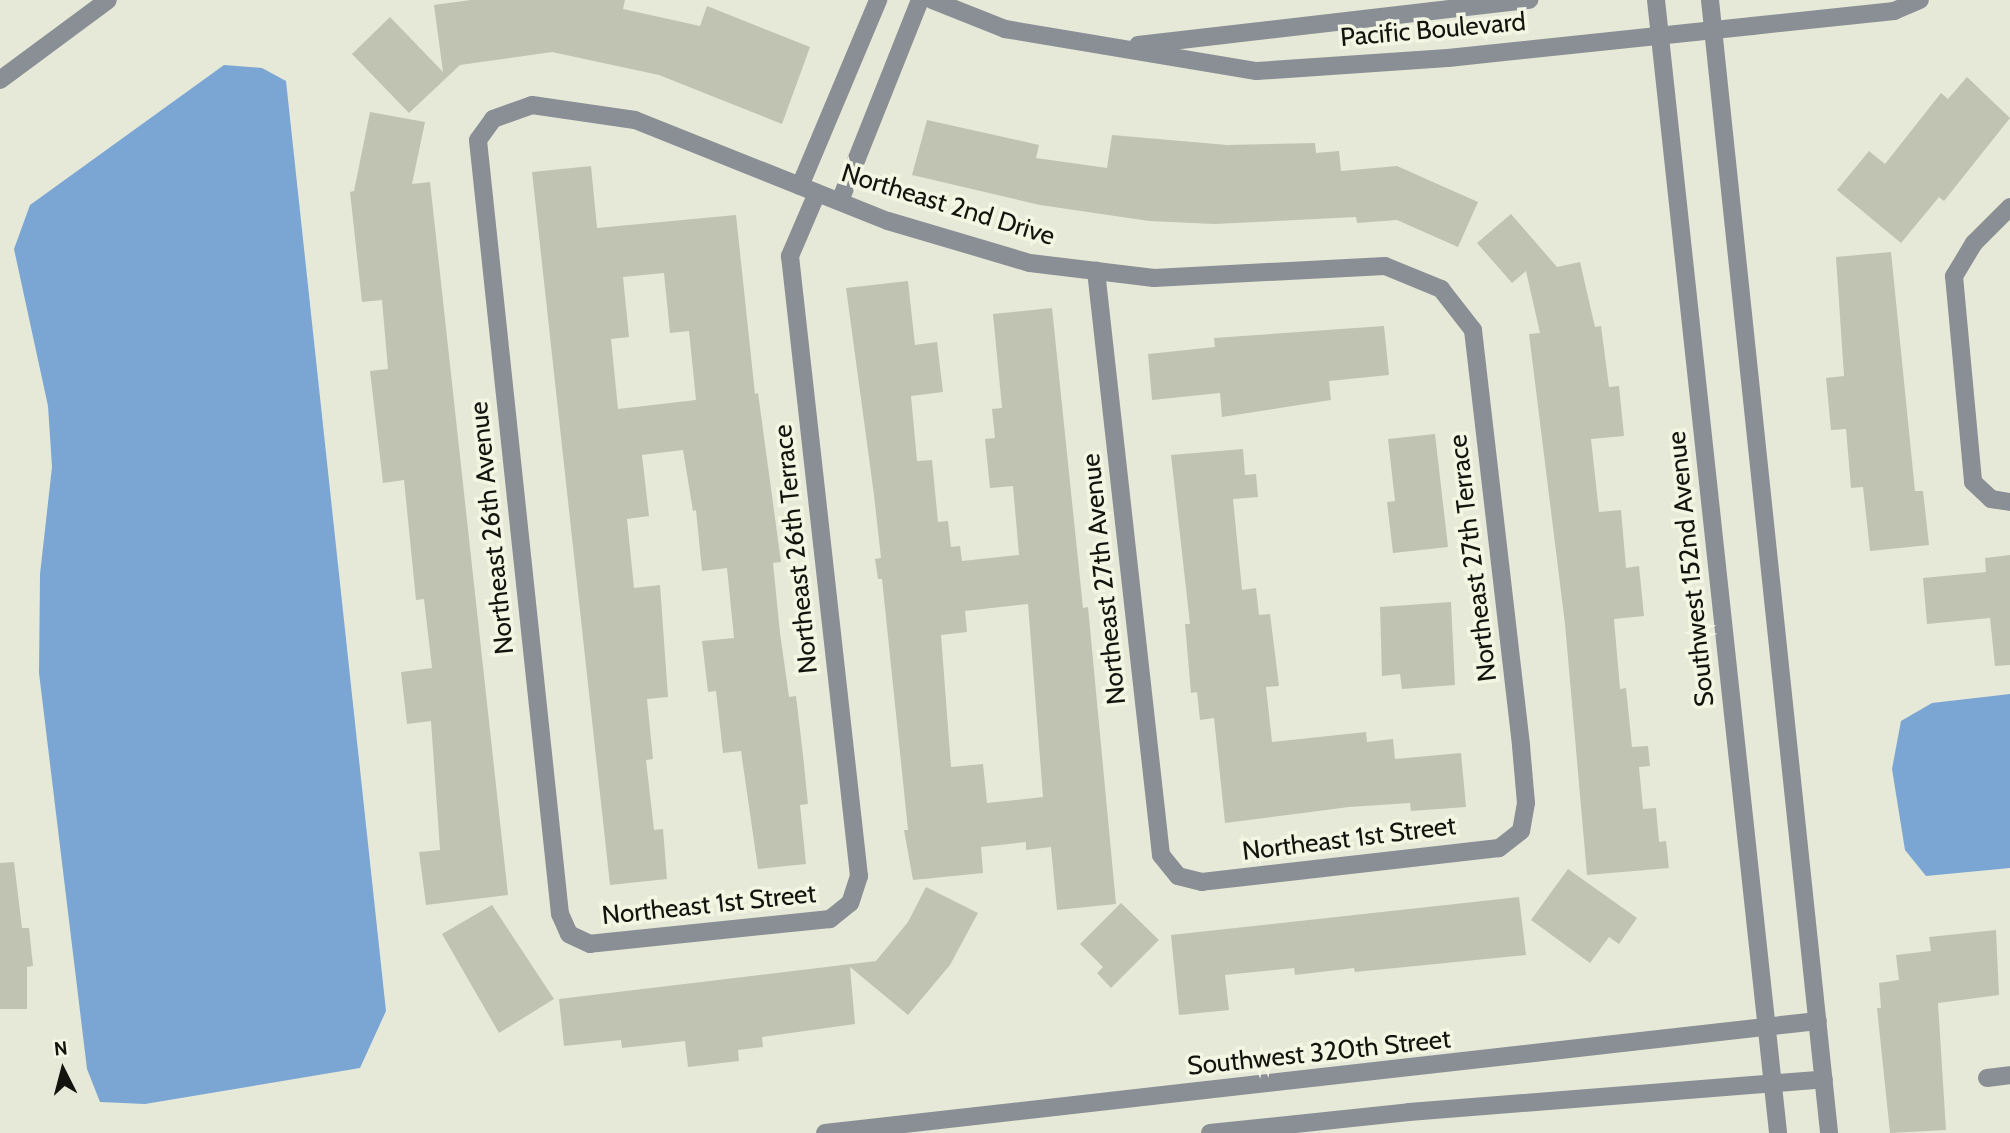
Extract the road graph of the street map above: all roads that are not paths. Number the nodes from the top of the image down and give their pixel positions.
1 (108, 0) edge
2 (878, 0) edge
3 (932, 0) edge
4 (1529, 0) edge
5 (1656, 0) edge
6 (1710, 0) edge
7 (1920, 0) edge
8 (970, 7) edge
9 (1712, 30) junction
10 (1660, 35) junction
11 (1118, 48) junction
12 (0, 80) edge
13 (493, 119) joint
14 (800, 186) junction
15 (817, 193) junction
16 (840, 201) junction
17 (2010, 207) edge
18 (1097, 271) junction
19 (1441, 289) joint
20 (2010, 502) edge
21 (1521, 831) joint
22 (1178, 876) joint
23 (850, 903) joint
24 (569, 934) joint
25 (1818, 1021) junction
26 (1767, 1030) junction
27 (2010, 1075) edge
28 (1987, 1077) dead end
29 (1824, 1079) junction
30 (1773, 1083) junction
31 (825, 1133) edge
32 (1210, 1133) edge
33 (1778, 1133) edge
34 (1829, 1133) edge

1 - 12 street
2 - 14 street
3 - 8 street, Pacific Boulevard
3 - 16 street
4 - 11 street, Pacific Boulevard
5 - 10 street, Southwest 152nd Avenue
6 - 9 street
7 - 9 street, Pacific Boulevard
8 - 11 street, Pacific Boulevard
9 - 10 street, Pacific Boulevard
9 - 25 street
10 - 11 street, Pacific Boulevard
10 - 26 street, Southwest 152nd Avenue
13 - 14 street, Northeast 2nd Drive
13 - 24 street, Northeast 26th Avenue
14 - 15 street, Northeast 2nd Drive
15 - 16 street, Northeast 2nd Drive
15 - 23 street, Northeast 26th Terrace
16 - 18 street, Northeast 2nd Drive
17 - 20 street
18 - 19 street, Northeast 2nd Drive
18 - 22 street, Northeast 27th Avenue
19 - 21 street, Northeast 27th Terrace
21 - 22 street, Northeast 1st Street
23 - 24 street, Northeast 1st Street
25 - 26 street, Southwest 320th Street
25 - 29 street
26 - 30 street, Southwest 152nd Avenue
26 - 31 street, Southwest 320th Street
27 - 28 street
29 - 30 street
29 - 34 street
30 - 32 street
30 - 33 street, Southwest 152nd Avenue

